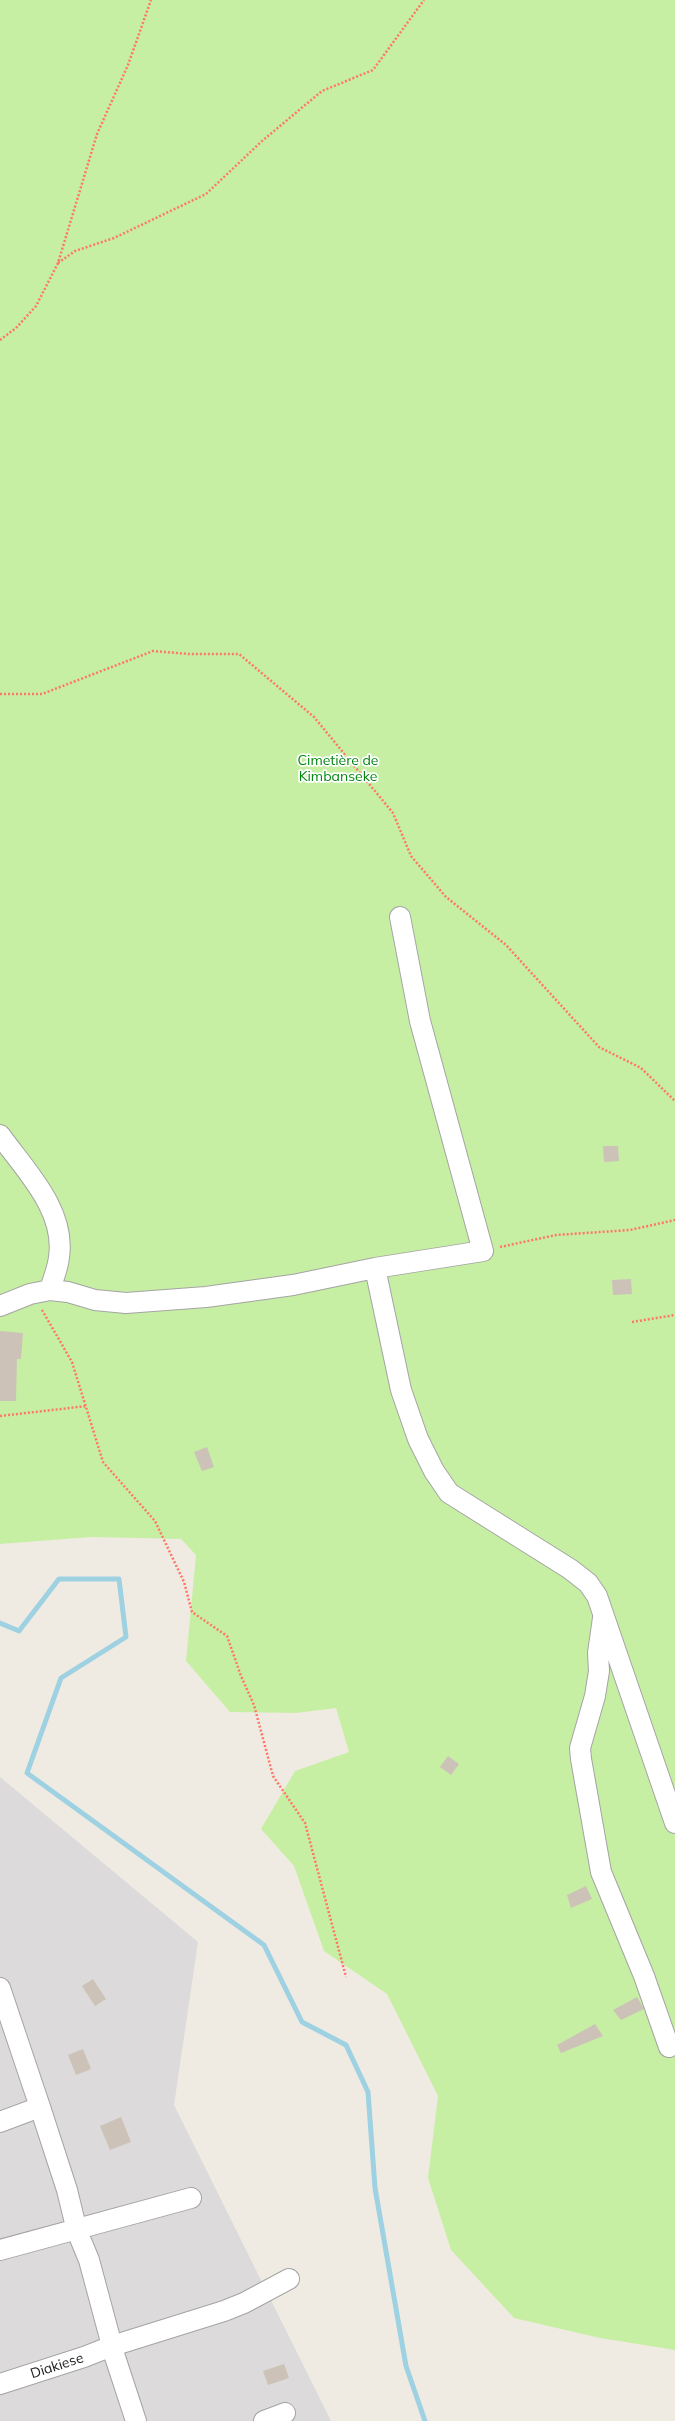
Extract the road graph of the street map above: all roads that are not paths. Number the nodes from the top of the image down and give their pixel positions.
1 (400, 917) dead end
2 (0, 1135) edge
3 (376, 1268) junction
4 (50, 1290) junction
5 (0, 1306) edge
6 (604, 1616) junction
7 (675, 1823) edge
8 (0, 1988) edge
9 (670, 2047) dead end
10 (40, 2107) junction
11 (0, 2122) edge
12 (191, 2198) dead end
13 (77, 2231) junction
14 (0, 2250) edge
15 (289, 2279) dead end
16 (112, 2346) junction
17 (0, 2384) edge
18 (285, 2413) dead end
19 (136, 2421) edge
20 (264, 2421) edge

1 - 3 street
2 - 4 street
3 - 4 street
3 - 6 street
4 - 5 street
6 - 7 street
6 - 9 street
8 - 10 street
10 - 11 street
10 - 13 street
12 - 13 street
13 - 14 street
13 - 16 street
15 - 16 street, Diakiese
16 - 17 street, Diakiese
16 - 19 street
18 - 20 street

